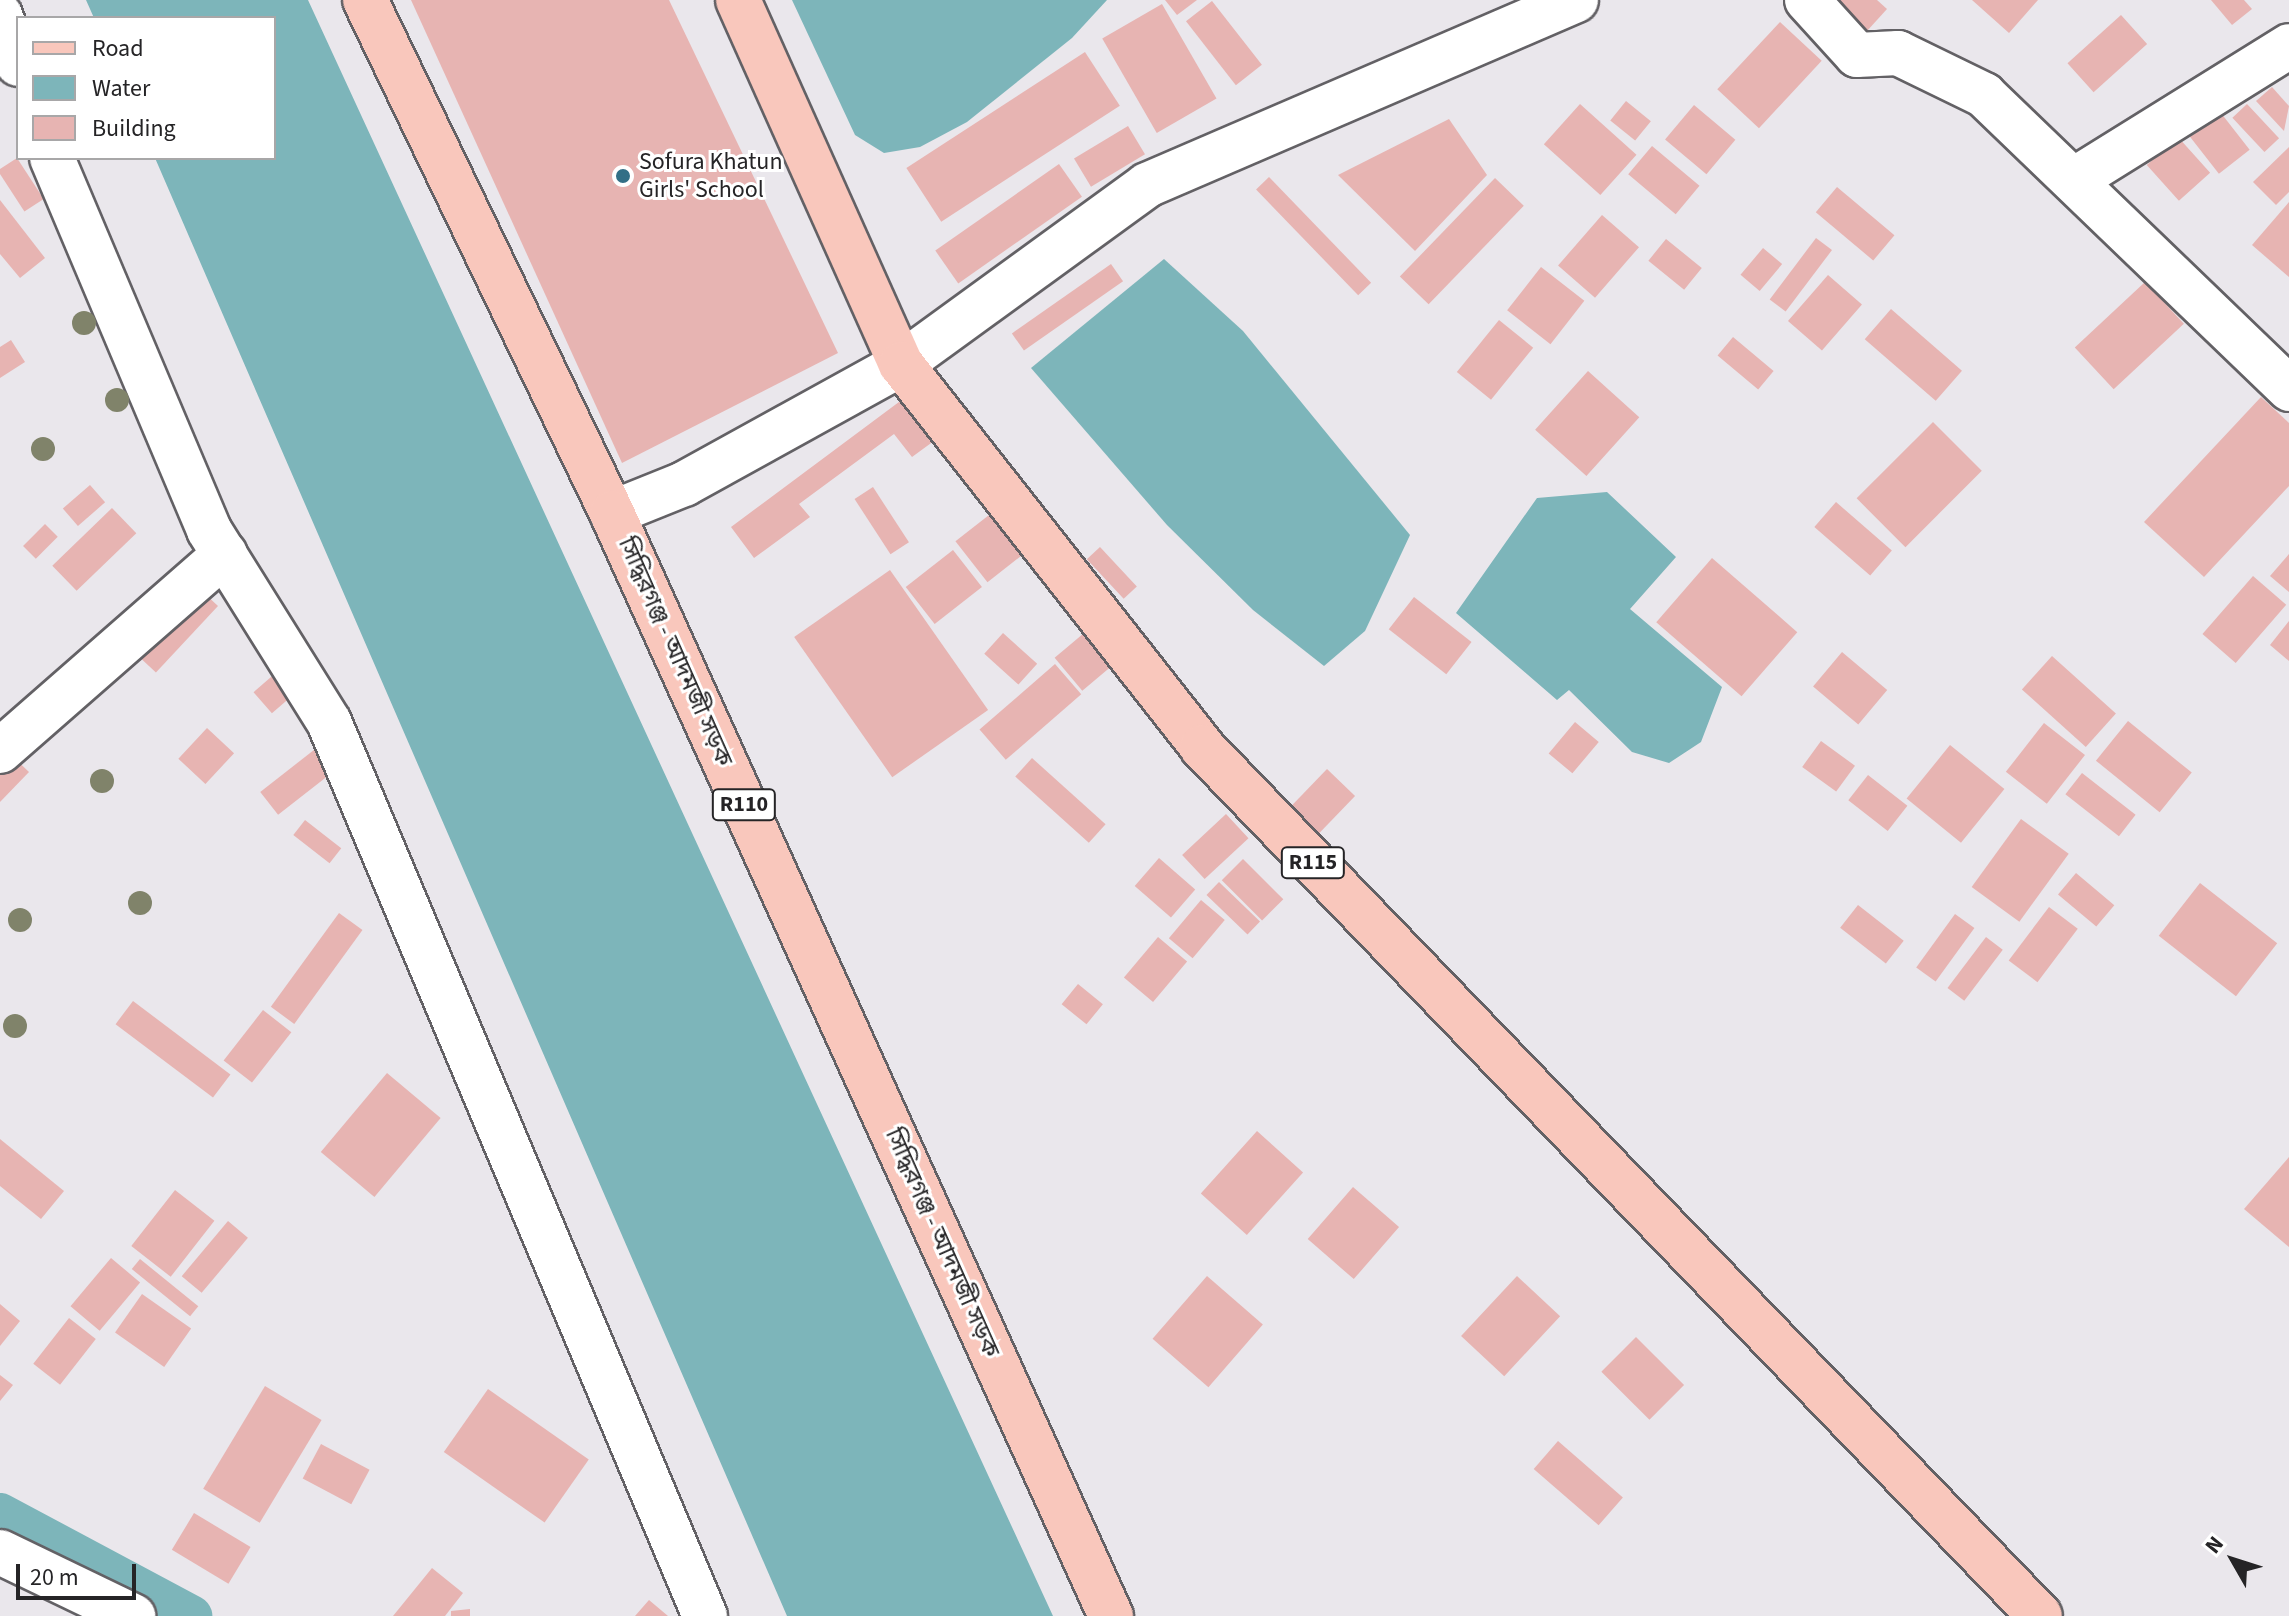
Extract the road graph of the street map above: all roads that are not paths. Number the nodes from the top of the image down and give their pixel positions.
1 (365, 0) edge
2 (738, 0) edge
3 (1576, 0) edge
4 (1807, 0) edge
5 (0, 15) edge
6 (2289, 46) edge
7 (16, 59) edge
8 (53, 160) edge
9 (2074, 180) junction
10 (901, 364) junction
11 (2289, 389) edge
12 (612, 513) junction
13 (225, 554) junction
14 (0, 751) edge
15 (0, 1552) edge
16 (133, 1616) edge
17 (705, 1616) edge
18 (1111, 1616) edge
19 (2040, 1616) edge

1 - 12 main road, সিদ্ধিরগঞ্জ - আদমজী সড়ক / R110
2 - 10 main road, R115
3 - 10 street
4 - 9 street
5 - 7 street
6 - 9 street
8 - 13 street
9 - 11 street
10 - 12 street
10 - 19 main road, R115
12 - 18 main road, সিদ্ধিরগঞ্জ - আদমজী সড়ক / R110
13 - 14 street
13 - 17 street
15 - 16 street

